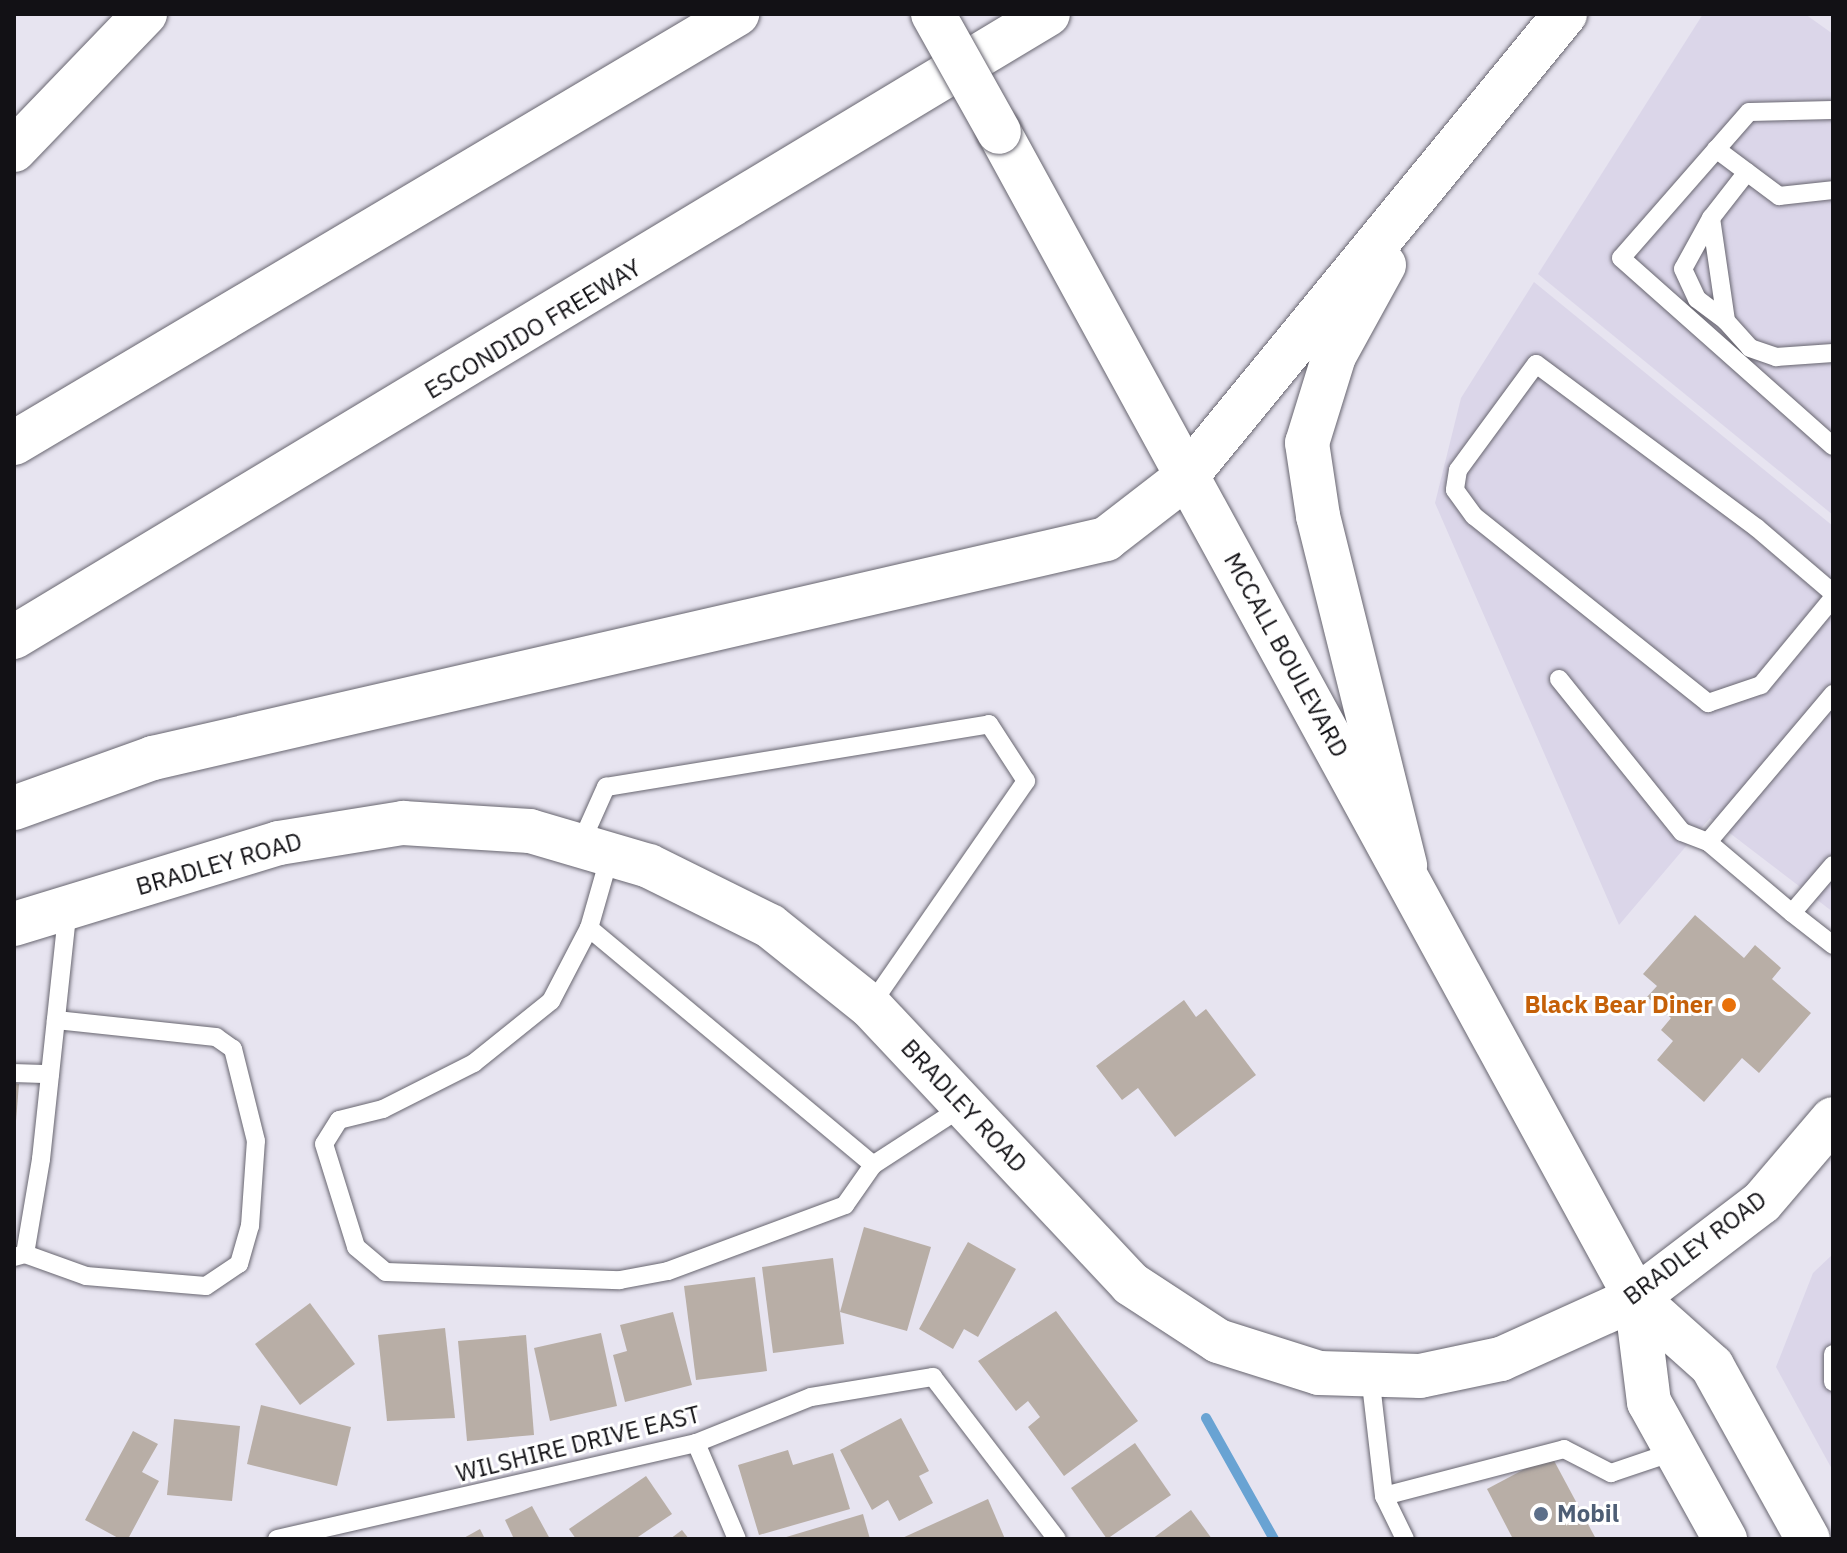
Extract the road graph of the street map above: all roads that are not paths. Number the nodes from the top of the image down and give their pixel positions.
1 (145, 14) edge
2 (737, 14) edge
3 (933, 14) edge
4 (1048, 14) edge
5 (1565, 14) edge
6 (1833, 110) edge
7 (1716, 149) junction
8 (14, 150) edge
9 (1747, 172) junction
10 (1833, 190) edge
11 (1413, 209) junction
12 (1711, 218) junction
13 (1726, 321) junction
14 (1833, 353) edge
15 (14, 443) edge
16 (1833, 446) edge
17 (1185, 478) junction
18 (1833, 596) edge
19 (14, 637) edge
20 (1559, 679) dead end
21 (1833, 694) edge
22 (14, 808) edge
23 (1708, 842) junction
24 (595, 850) junction
25 (1405, 865) junction
26 (1833, 865) edge
27 (68, 908) junction
28 (1792, 913) junction
29 (14, 924) edge
30 (589, 928) junction
31 (1833, 945) edge
32 (870, 1006) junction
33 (56, 1020) junction
34 (14, 1073) edge
35 (50, 1074) junction
36 (964, 1106) junction
37 (1833, 1119) edge
38 (873, 1165) junction
39 (20, 1256) edge
40 (1636, 1298) junction
41 (1833, 1354) edge
42 (1370, 1375) junction
43 (1833, 1382) edge
44 (696, 1443) junction
45 (1676, 1451) junction
46 (1384, 1496) junction
47 (277, 1539) edge
48 (737, 1539) edge
49 (1057, 1539) edge
50 (1405, 1539) edge
51 (1725, 1539) edge
52 (1808, 1539) edge

1 - 8 main road
2 - 15 main road
3 - 17 main road, MCCALL BOULEVARD, bridge
4 - 19 main road, ESCONDIDO FREEWAY
5 - 11 main road
6 - 7 lane
7 - 9 lane
7 - 16 lane
9 - 10 lane
9 - 12 lane
11 - 17 main road
11 - 25 main road
12 - 13 lane
12 - 13 lane
13 - 14 lane
17 - 22 main road
17 - 25 main road, MCCALL BOULEVARD
18 - 18 lane
20 - 23 lane
21 - 23 lane
23 - 28 lane
24 - 27 main road, BRADLEY ROAD
24 - 30 lane
24 - 32 main road, BRADLEY ROAD
24 - 32 lane
25 - 40 main road, MCCALL BOULEVARD
26 - 28 lane
27 - 29 main road, BRADLEY ROAD
27 - 33 lane
28 - 31 lane
30 - 38 lane
30 - 38 lane
32 - 36 main road, BRADLEY ROAD
33 - 35 lane
33 - 39 lane
34 - 35 lane
35 - 39 lane
36 - 38 lane
36 - 42 main road, BRADLEY ROAD
37 - 40 main road, BRADLEY ROAD
40 - 42 main road, BRADLEY ROAD
40 - 45 main road, MCCALL BOULEVARD
40 - 52 main road, MCCALL BOULEVARD
41 - 43 lane
42 - 46 lane
44 - 47 lane, WILSHIRE DRIVE EAST
44 - 48 lane
44 - 49 lane, WILSHIRE DRIVE EAST
45 - 46 lane
45 - 51 main road, MCCALL BOULEVARD
46 - 50 lane

